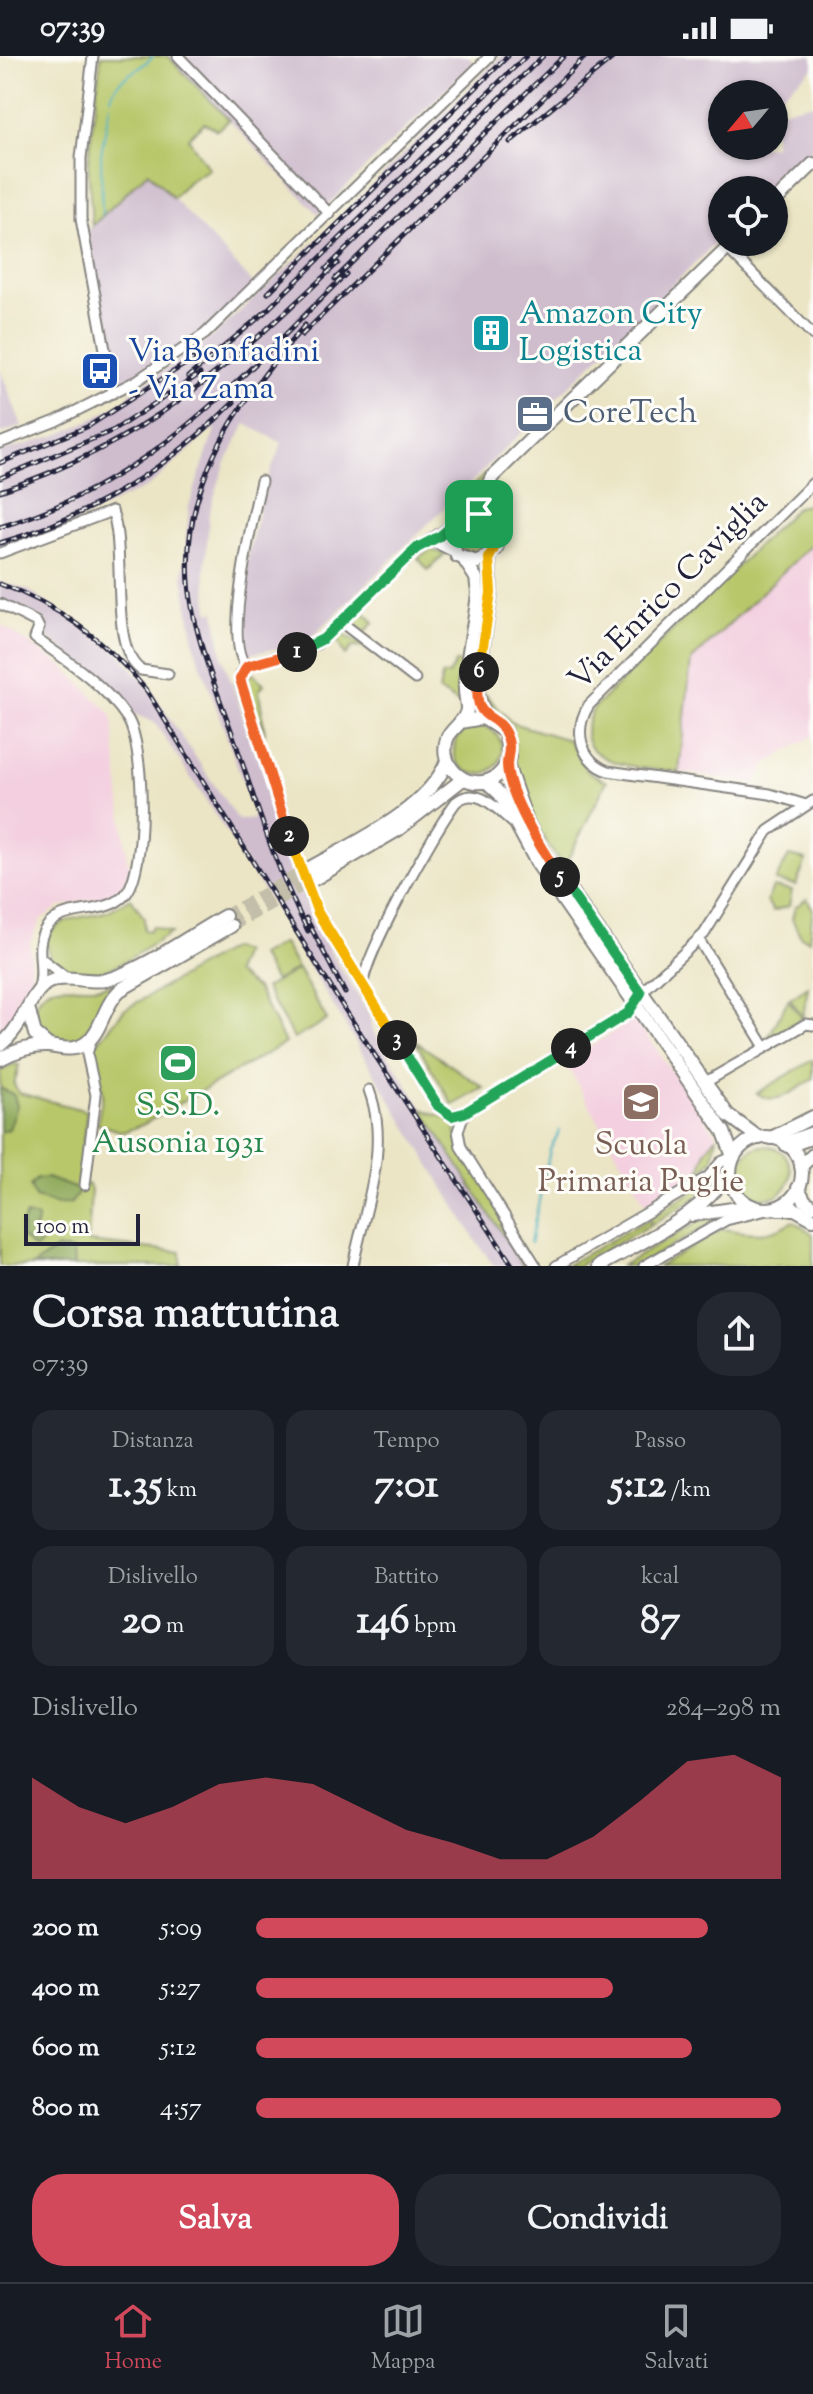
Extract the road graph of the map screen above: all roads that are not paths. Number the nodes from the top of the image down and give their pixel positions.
1 (93, 56) edge
2 (178, 56) edge
3 (484, 58) edge
4 (813, 164) edge
5 (788, 188) edge
6 (330, 214) junction
7 (719, 256) edge
8 (740, 256) edge
9 (813, 335) edge
10 (113, 393) junction
11 (0, 443) edge
12 (501, 470) junction
13 (261, 481) dead end
14 (811, 489) edge
15 (474, 514) junction
16 (492, 521) junction
17 (455, 524) junction
18 (432, 541) junction
19 (454, 552) junction
20 (0, 553) edge
21 (489, 558) junction
22 (465, 561) junction
23 (0, 604) edge
24 (341, 622) junction
25 (247, 666) junction
26 (168, 674) dead end
27 (415, 679) dead end
28 (487, 719) junction
29 (460, 722) junction
30 (447, 761) junction
31 (507, 764) junction
32 (463, 779) junction
33 (486, 781) junction
34 (810, 803) edge
35 (515, 825) junction
36 (699, 940) junction
37 (41, 958) junction
38 (71, 980) junction
39 (363, 987) junction
40 (38, 990) junction
41 (638, 998) junction
42 (29, 1007) junction
43 (813, 1025) edge
44 (92, 1037) junction
45 (0, 1045) edge
46 (49, 1046) junction
47 (765, 1047) junction
48 (68, 1050) junction
49 (0, 1059) edge
50 (90, 1064) junction
51 (704, 1083) junction
52 (369, 1090) dead end
53 (464, 1113) junction
54 (813, 1117) edge
55 (813, 1135) edge
56 (765, 1138) junction
57 (788, 1144) junction
58 (809, 1159) edge
59 (732, 1162) junction
60 (85, 1185) dead end
61 (798, 1188) junction
62 (752, 1206) junction
63 (813, 1206) edge
64 (771, 1209) junction
65 (685, 1217) junction
66 (813, 1219) edge
67 (353, 1266) edge
68 (536, 1266) edge
69 (556, 1266) edge
70 (599, 1266) edge
71 (644, 1266) edge

1 - 10 street
2 - 6 street
3 - 6 street
4 - 5 street
6 - 10 street
7 - 12 street
8 - 9 street
10 - 11 street
12 - 15 street
12 - 16 street
13 - 25 street
14 - 34 street, Via Enrico Caviglia
15 - 16 street
15 - 17 street
16 - 21 street
17 - 18 street
17 - 19 street
18 - 19 street
18 - 24 street
19 - 22 street
20 - 26 street
21 - 22 street
21 - 28 street
22 - 29 street
23 - 37 street
24 - 25 street
24 - 27 street
25 - 39 street
28 - 29 street
28 - 31 street
29 - 30 street
30 - 32 street
30 - 32 street
31 - 33 street
31 - 41 street
32 - 33 street
33 - 35 street
34 - 36 street
35 - 39 street
35 - 41 street
36 - 41 street
36 - 47 street
37 - 38 street
37 - 40 street
38 - 40 street
38 - 44 street
39 - 53 street
40 - 42 street
41 - 51 street
41 - 53 street
41 - 59 street
42 - 45 street
42 - 46 street
43 - 47 street
44 - 48 street
44 - 50 street
46 - 48 street
46 - 49 street
47 - 51 street
48 - 50 street
50 - 60 street
51 - 56 street
52 - 67 street
53 - 68 street
54 - 56 street
55 - 57 highway
56 - 57 street
56 - 59 street
57 - 58 street
58 - 61 street
59 - 62 street
59 - 65 street
59 - 69 street
61 - 63 street
61 - 64 street
62 - 64 street
62 - 65 street
64 - 66 street
64 - 71 street
65 - 70 street

